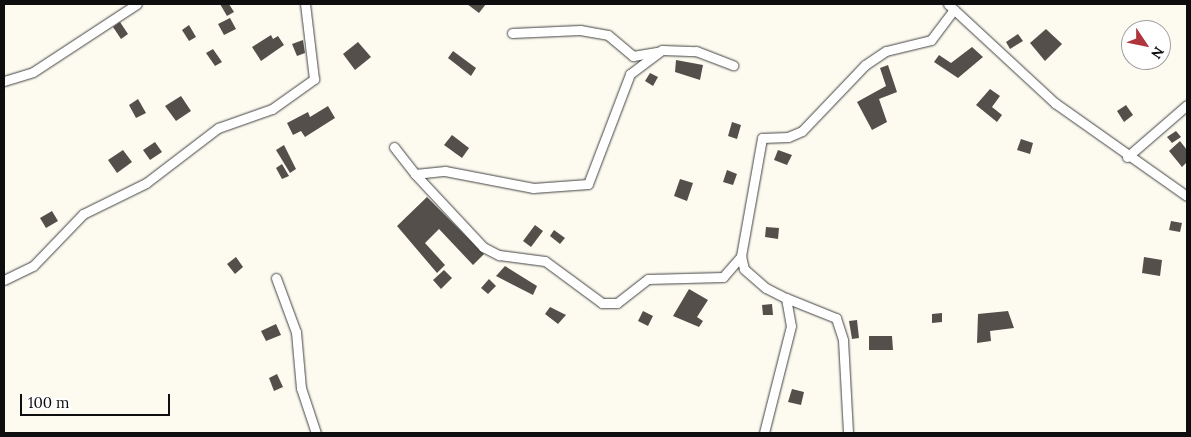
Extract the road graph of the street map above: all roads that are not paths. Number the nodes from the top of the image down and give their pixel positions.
1 (136, 4) edge
2 (305, 4) edge
3 (951, 7) edge
4 (512, 32) dead end
5 (662, 50) junction
6 (733, 65) dead end
7 (4, 81) edge
8 (1187, 105) edge
9 (394, 147) dead end
10 (1128, 157) junction
11 (415, 174) junction
12 (1187, 196) edge
13 (741, 256) junction
14 (276, 278) dead end
15 (4, 280) edge
16 (786, 298) junction
17 (316, 433) edge
18 (764, 433) edge
19 (848, 433) edge

1 - 7 street
2 - 15 street
3 - 10 street
3 - 13 street
4 - 5 street
5 - 6 street
5 - 11 street
8 - 10 street
9 - 11 street
10 - 12 street
11 - 13 street
13 - 16 street
14 - 17 street
16 - 18 street
16 - 19 street

